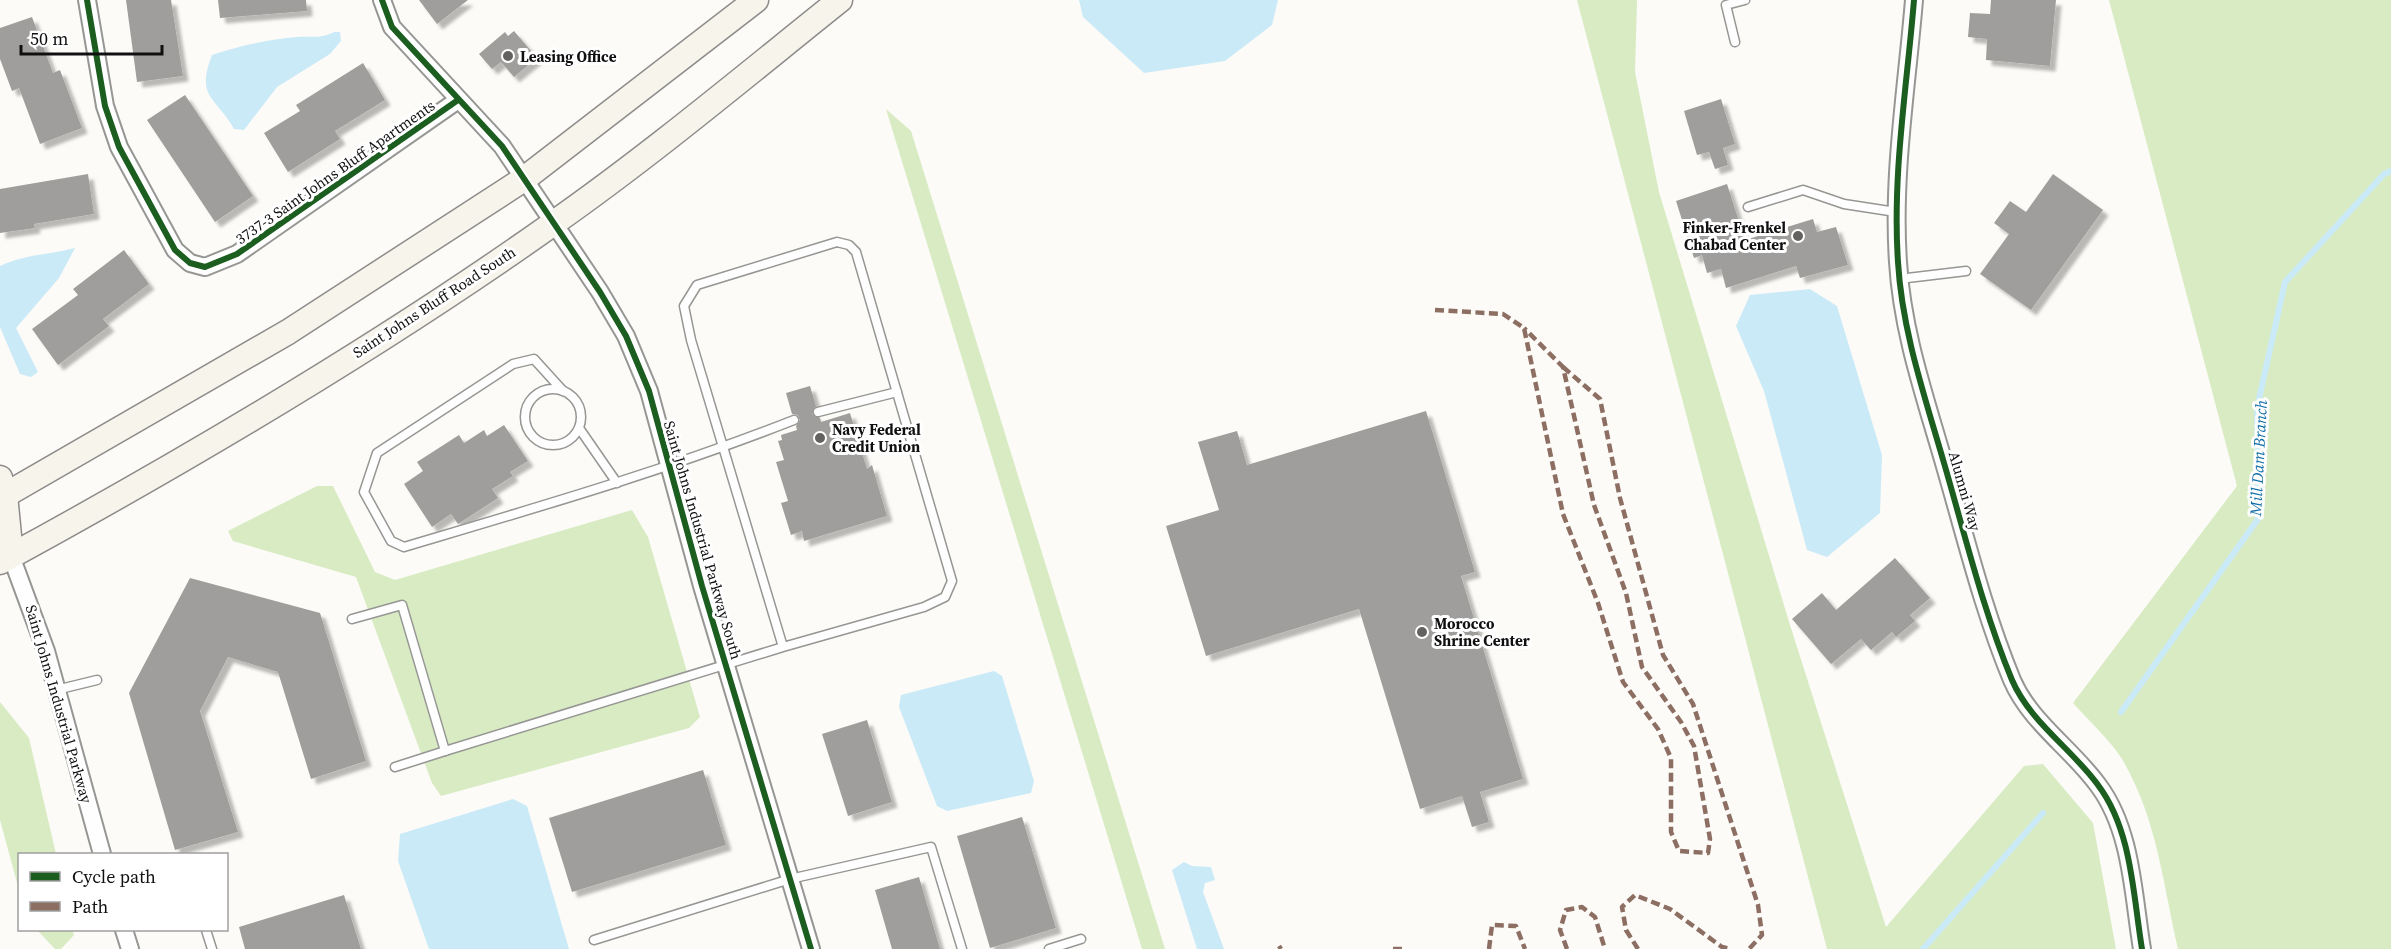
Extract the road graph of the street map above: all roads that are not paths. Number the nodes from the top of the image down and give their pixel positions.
1 (87, 0) edge
2 (382, 0) edge
3 (756, 0) edge
4 (840, 0) edge
5 (1745, 0) edge
6 (1914, 0) edge
7 (1735, 42) dead end
8 (458, 100) junction
9 (524, 179) junction
10 (1748, 207) dead end
11 (1896, 212) junction
12 (552, 225) junction
13 (1966, 271) dead end
14 (1899, 279) junction
15 (562, 390) junction
16 (897, 392) junction
17 (818, 412) dead end
18 (794, 420) dead end
19 (579, 428) junction
20 (723, 448) junction
21 (667, 464) junction
22 (617, 483) junction
23 (2, 491) edge
24 (4, 554) edge
25 (352, 619) dead end
26 (783, 646) junction
27 (725, 664) junction
28 (97, 680) dead end
29 (56, 690) junction
30 (446, 751) junction
31 (395, 767) dead end
32 (101, 853) edge
33 (790, 879) junction
34 (124, 931) edge
35 (207, 931) edge
36 (1081, 939) dead end
37 (594, 940) dead end
38 (130, 949) edge
39 (212, 949) edge
40 (811, 949) edge
41 (962, 949) edge
42 (1049, 949) edge
43 (2142, 949) edge

1 - 8 street, 3737-3 Saint Johns Bluff Apartments
2 - 8 street, Saint Johns Industrial Parkway South
3 - 9 main road
4 - 12 main road, Saint Johns Bluff Road South
5 - 7 lane
6 - 11 street, Alumni Way
8 - 9 street, Saint Johns Industrial Parkway South
9 - 12 street, Saint Johns Industrial Parkway South
9 - 23 main road
10 - 11 lane
11 - 14 street, Alumni Way
12 - 21 street, Saint Johns Industrial Parkway South
12 - 24 main road, Saint Johns Bluff Road South
13 - 14 lane
14 - 43 street, Alumni Way
15 - 19 lane
15 - 19 lane
15 - 22 lane
16 - 17 lane
16 - 20 lane
16 - 26 lane
18 - 20 lane
19 - 22 lane
20 - 21 lane
20 - 26 lane
21 - 22 lane
21 - 27 street, Saint Johns Industrial Parkway South
23 - 24 main road
24 - 29 street, Saint Johns Industrial Parkway
25 - 30 lane
26 - 27 lane
27 - 30 lane
27 - 33 street, Saint Johns Industrial Parkway South
28 - 29 lane
29 - 32 street, Saint Johns Industrial Parkway
30 - 31 lane
33 - 37 lane
33 - 40 street, Saint Johns Industrial Parkway South
33 - 41 lane
34 - 38 street
35 - 39 lane
36 - 42 lane

